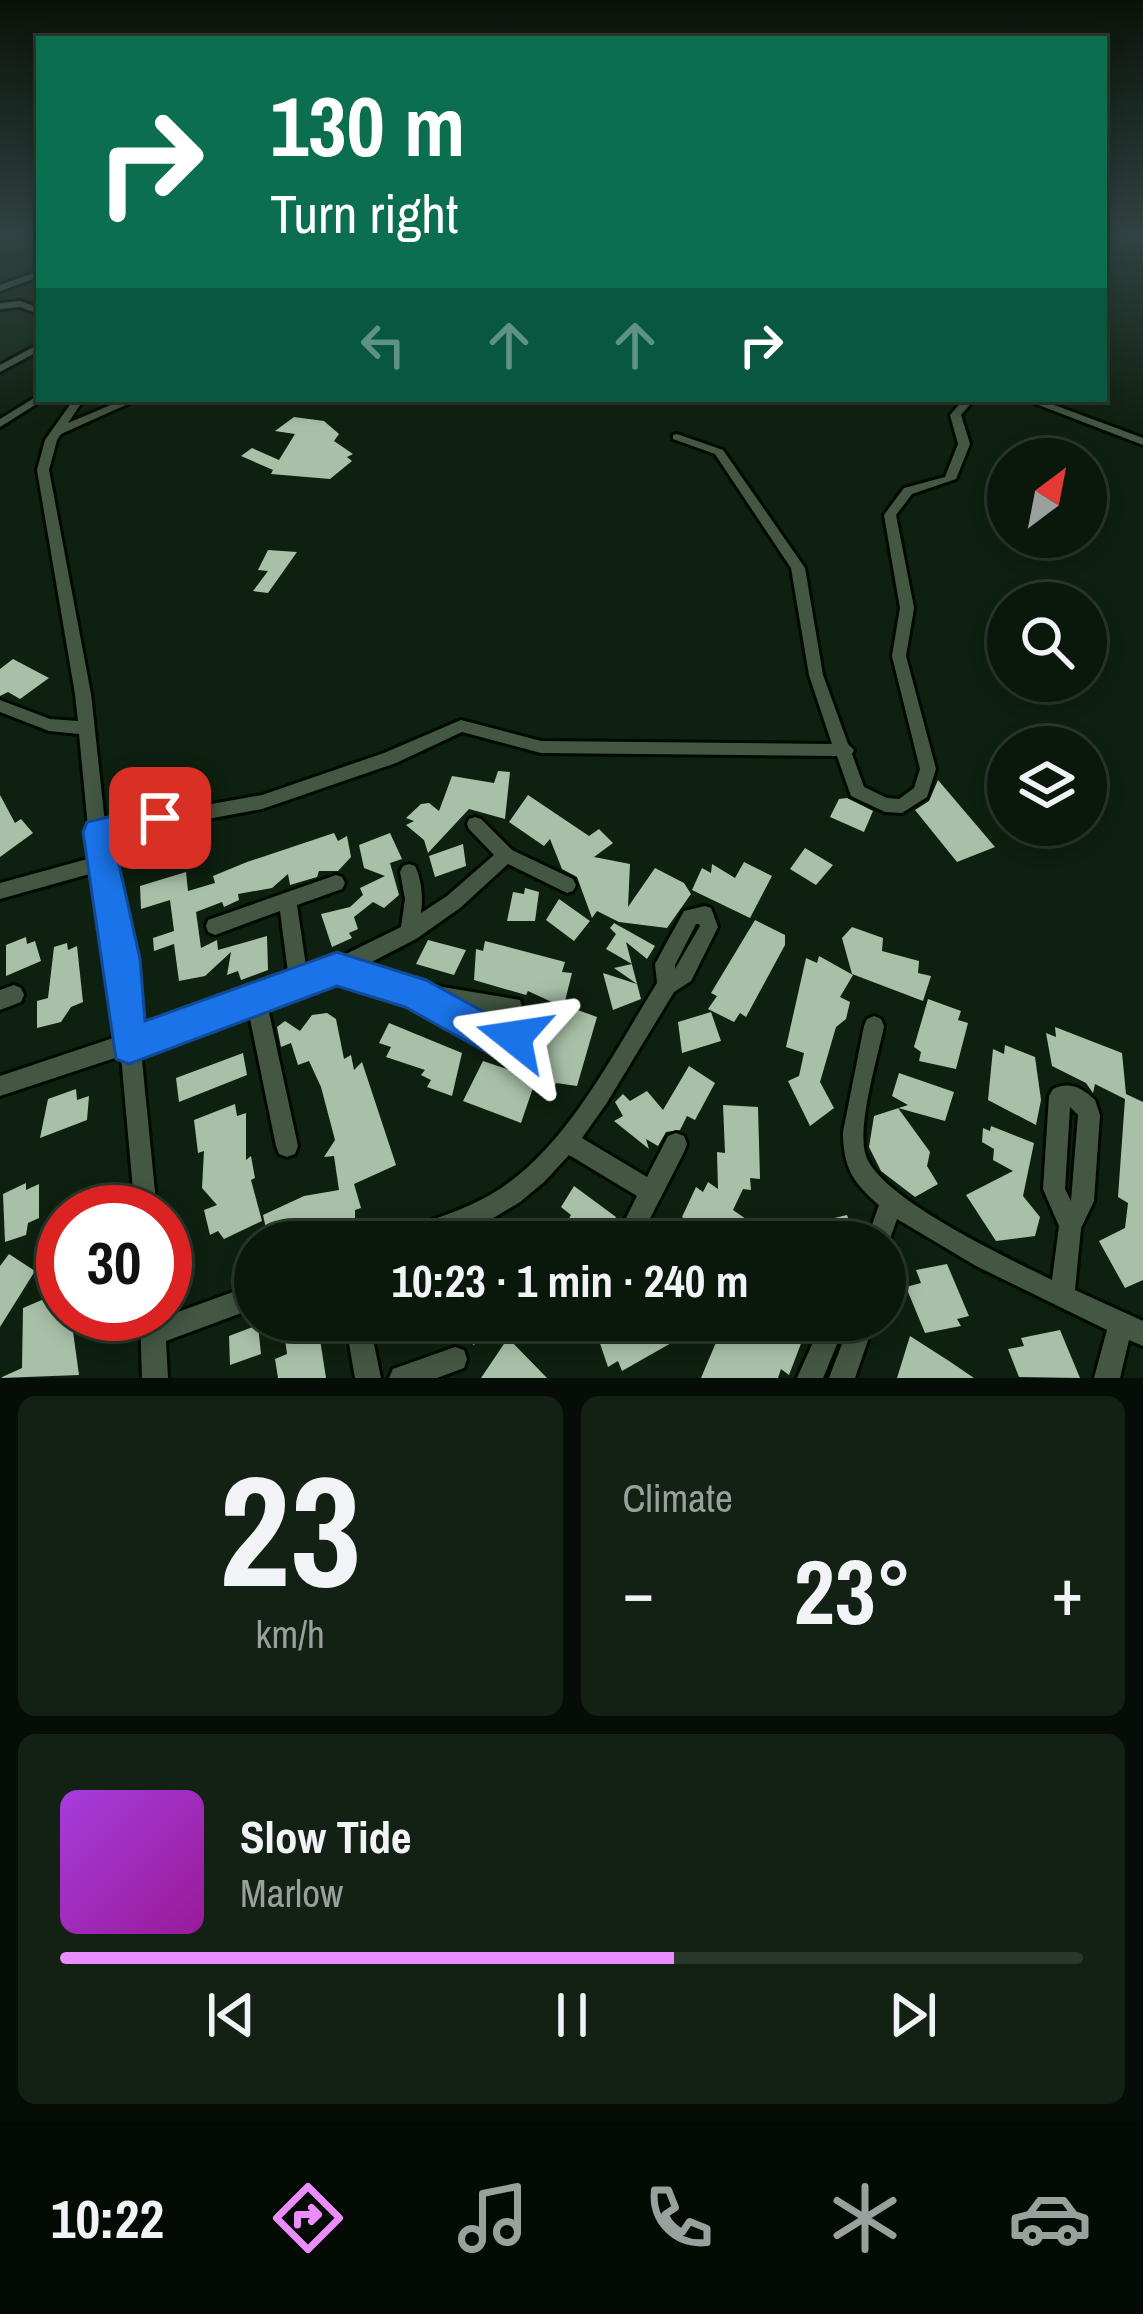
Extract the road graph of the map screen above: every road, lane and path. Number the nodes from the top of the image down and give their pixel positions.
1 (0, 306) edge
2 (36, 310) edge
3 (36, 349) edge
4 (0, 369) edge
5 (36, 400) edge
6 (77, 402) edge
7 (127, 402) edge
8 (967, 402) edge
9 (1036, 402) edge
10 (0, 424) edge
11 (58, 431) junction
12 (677, 436) dead end
13 (1143, 442) edge
14 (0, 706) edge
15 (83, 728) junction
16 (846, 750) junction
17 (475, 824) dead end
18 (98, 832) junction
19 (506, 855) junction
20 (100, 863) junction
21 (409, 872) dead end
22 (336, 883) dead end
23 (568, 885) dead end
24 (0, 891) edge
25 (288, 903) junction
26 (215, 926) dead end
27 (410, 933) junction
28 (337, 969) junction
29 (299, 982) junction
30 (667, 985) dead end
31 (413, 992) junction
32 (257, 1003) junction
33 (874, 1026) dead end
34 (129, 1046) junction
35 (0, 1086) edge
36 (565, 1140) junction
37 (676, 1144) dead end
38 (287, 1145) dead end
39 (143, 1185) edge
40 (648, 1190) junction
41 (891, 1202) junction
42 (450, 1221) edge
43 (635, 1221) edge
44 (885, 1221) edge
45 (1070, 1226) junction
46 (1062, 1296) junction
47 (234, 1302) edge
48 (192, 1313) edge
49 (1132, 1329) edge
50 (154, 1341) edge
51 (361, 1341) edge
52 (826, 1341) edge
53 (855, 1341) edge
54 (455, 1359) dead end
55 (155, 1378) edge
56 (368, 1378) edge
57 (402, 1378) edge
58 (810, 1378) edge
59 (842, 1378) edge
60 (1107, 1378) edge

1 - 2 street
3 - 4 street
5 - 10 street
6 - 11 street
7 - 11 street
8 - 16 street
9 - 13 street
11 - 15 street
12 - 16 street
14 - 15 street
15 - 18 street
16 - 18 street
17 - 19 street
18 - 20 street
19 - 23 street
19 - 27 street
20 - 24 street
20 - 34 street
21 - 27 street
22 - 25 street
25 - 26 street
25 - 29 street
27 - 28 street
28 - 29 street
28 - 31 street
29 - 32 street
30 - 36 street
31 - 31 street
32 - 34 street
32 - 38 street
33 - 41 street
34 - 35 street
34 - 39 street
36 - 40 street
36 - 42 street
37 - 40 street
40 - 43 street
41 - 44 street
41 - 46 street
45 - 45 street
45 - 46 street
46 - 49 street
47 - 48 street
49 - 60 street
50 - 55 street
51 - 56 street
52 - 58 street
53 - 59 street
54 - 57 street

